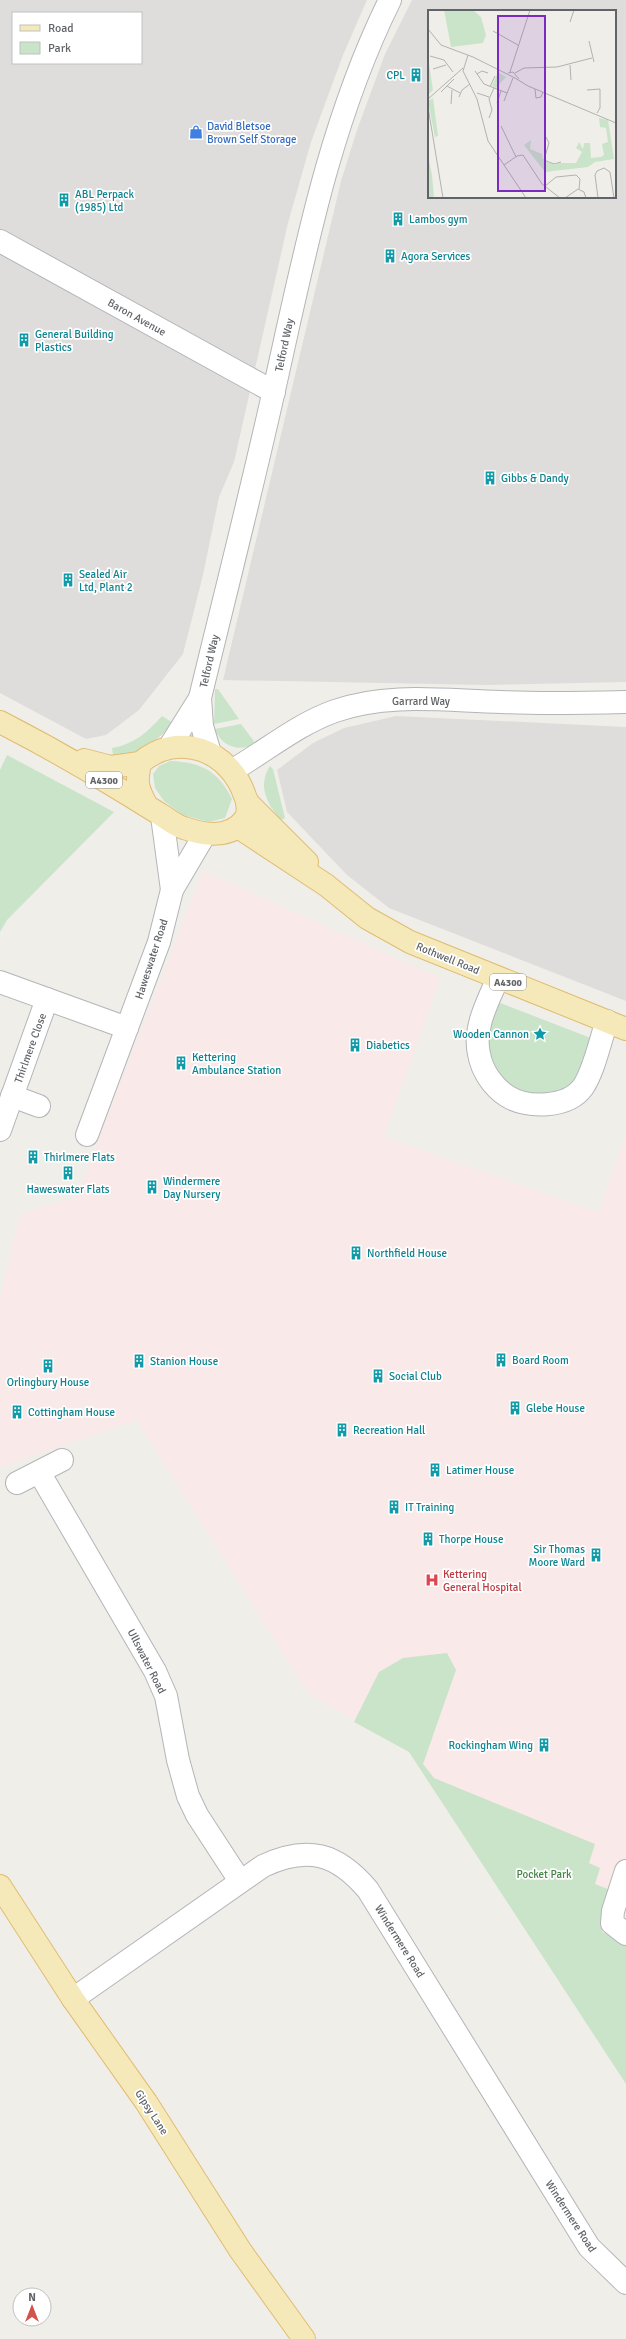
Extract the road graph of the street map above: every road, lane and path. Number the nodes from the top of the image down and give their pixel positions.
1 (390, 0) edge
2 (0, 241) edge
3 (274, 392) junction
4 (200, 698) junction
5 (626, 702) edge
6 (0, 722) edge
7 (170, 746) junction
8 (210, 753) junction
9 (62, 754) junction
10 (140, 763) junction
11 (233, 770) junction
12 (247, 802) junction
13 (155, 811) junction
14 (238, 827) junction
15 (205, 834) junction
16 (326, 885) junction
17 (172, 890) junction
18 (498, 978) junction
19 (0, 982) edge
20 (47, 999) junction
21 (617, 1025) edge
22 (127, 1028) junction
23 (12, 1096) junction
24 (39, 1106) dead end
25 (0, 1130) edge
26 (87, 1135) dead end
27 (62, 1460) dead end
28 (39, 1472) junction
29 (17, 1483) dead end
30 (626, 1871) edge
31 (240, 1881) junction
32 (0, 1886) edge
33 (626, 1934) edge
34 (73, 1999) junction
35 (623, 2276) edge
36 (304, 2339) edge

1 - 3 street, Telford Way
2 - 3 street, Baron Avenue
3 - 4 street, Telford Way
4 - 7 street, Telford Way
4 - 8 street, Telford Way
5 - 11 street, Garrard Way
6 - 9 main road, A4300
7 - 8 main road, A4300
7 - 10 main road, A4300
8 - 11 main road, A4300
9 - 10 main road, A4300
9 - 13 main road, A4300
10 - 13 main road, A4300
11 - 12 main road, A4300
12 - 14 main road, A4300
12 - 16 main road, Rothwell Road / A4300
13 - 15 main road, A4300
13 - 17 street, Haweswater Road
14 - 15 main road, A4300
14 - 16 main road, Rothwell Road / A4300
15 - 17 street, Haweswater Road
16 - 18 main road, Rothwell Road / A4300
17 - 22 street, Haweswater Road
18 - 21 main road, Rothwell Road / A4300
18 - 21 street
19 - 20 street
20 - 22 street
20 - 23 street, Thirlmere Close
22 - 26 street, Haweswater Road
23 - 24 street, Thirlmere Close
23 - 25 street, Thirlmere Close
27 - 28 street
28 - 29 street
28 - 31 street, Ullswater Road
30 - 33 street
31 - 34 street, Windermere Road
31 - 35 street, Windermere Road
32 - 34 main road, Gipsy Lane
34 - 36 main road, Gipsy Lane

